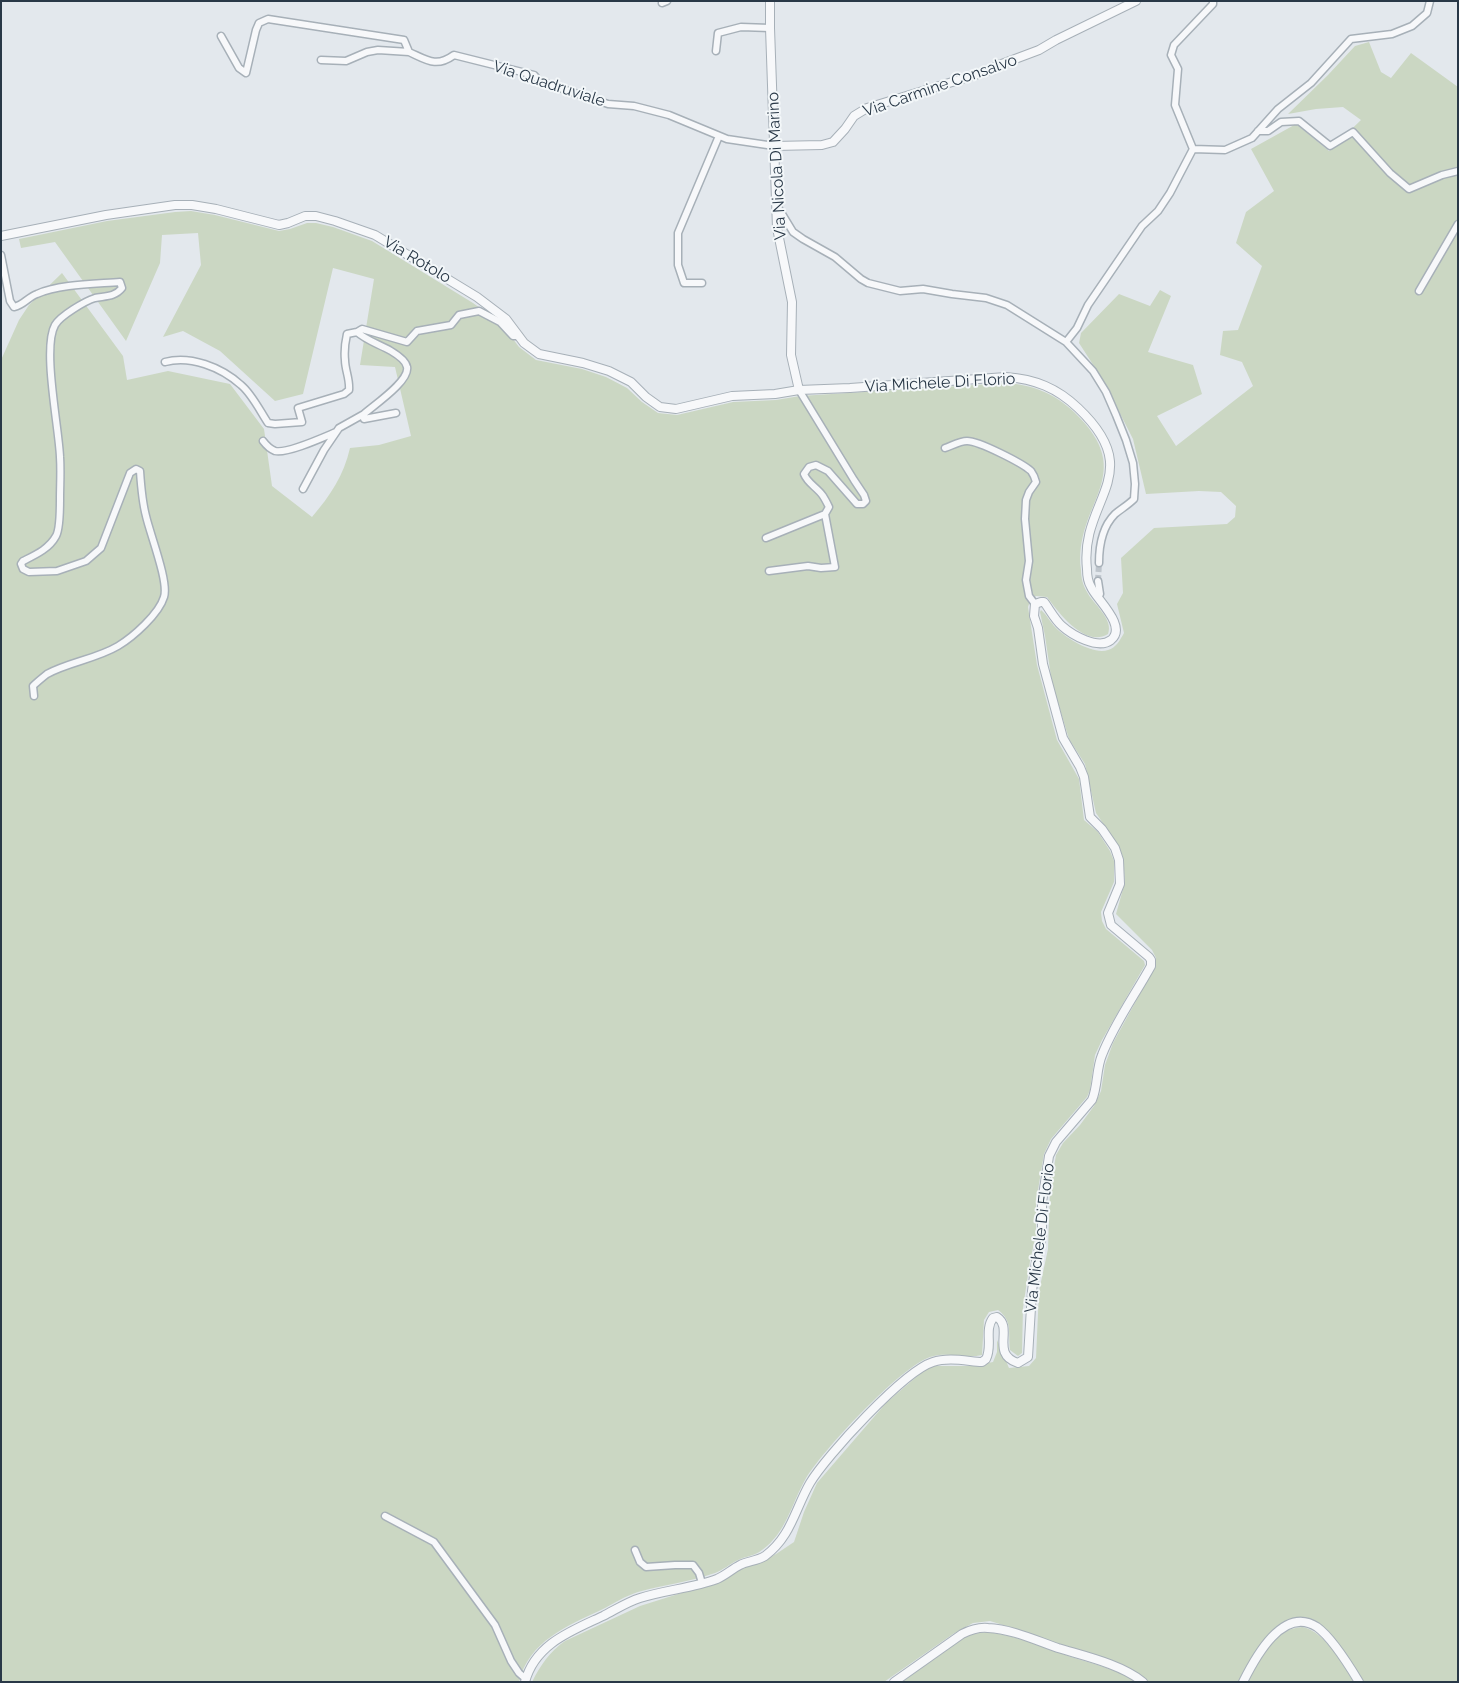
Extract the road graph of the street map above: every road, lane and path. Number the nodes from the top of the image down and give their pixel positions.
1 (663, 1) edge
2 (666, 1) edge
3 (770, 1) edge
4 (1136, 1) edge
5 (1212, 1) edge
6 (1430, 1) edge
7 (770, 28) junction
8 (221, 36) dead end
9 (716, 51) dead end
10 (409, 52) junction
11 (321, 60) dead end
12 (1258, 131) junction
13 (719, 136) junction
14 (774, 146) junction
15 (1193, 150) junction
16 (1458, 171) edge
17 (776, 203) junction
18 (1458, 224) edge
19 (1, 236) edge
20 (1, 256) edge
21 (702, 283) dead end
22 (1419, 292) dead end
23 (357, 332) junction
24 (519, 336) junction
25 (1066, 342) junction
26 (165, 362) dead end
27 (799, 390) junction
28 (396, 413) dead end
29 (364, 414) junction
30 (336, 432) junction
31 (262, 441) dead end
32 (945, 448) dead end
33 (303, 489) dead end
34 (825, 514) junction
35 (766, 538) dead end
36 (1099, 563) tunnel mouth
37 (769, 571) dead end
38 (1098, 581) tunnel mouth
39 (1098, 597) junction
40 (1035, 604) junction
41 (34, 696) dead end
42 (385, 1516) dead end
43 (635, 1550) dead end
44 (702, 1583) junction
45 (525, 1680) edge
46 (894, 1682) edge
47 (1142, 1682) edge
48 (1243, 1682) edge
49 (1359, 1682) edge

1 - 2 street
3 - 7 street, Via Nicola Di Marino
4 - 14 street, Via Carmine Consalvo
5 - 15 street
6 - 12 street
7 - 9 street
7 - 14 street, Via Nicola Di Marino
8 - 10 street, Via Quadruviale
10 - 11 street, Via Quadruviale
10 - 13 street, Via Quadruviale
12 - 15 street
12 - 16 street
13 - 14 street, Via Quadruviale
13 - 21 street
14 - 17 street, Via Nicola Di Marino
15 - 25 street
17 - 25 street
17 - 27 street, Via Nicola Di Marino
18 - 22 street
19 - 24 street, Via Rotolo
20 - 41 street
23 - 24 street
23 - 26 street
23 - 29 street
24 - 27 street, Via Rotolo
25 - 36 street
27 - 34 street
27 - 39 street, Via Michele Di Florio
28 - 29 street
29 - 30 street
30 - 31 street
30 - 33 street
32 - 40 street
34 - 35 street
34 - 37 street
38 - 39 street
39 - 40 street, Via Michele Di Florio
40 - 44 street, Via Michele Di Florio
42 - 45 street
43 - 44 street
44 - 45 street, Via Michele Di Florio
46 - 47 street
48 - 49 street

